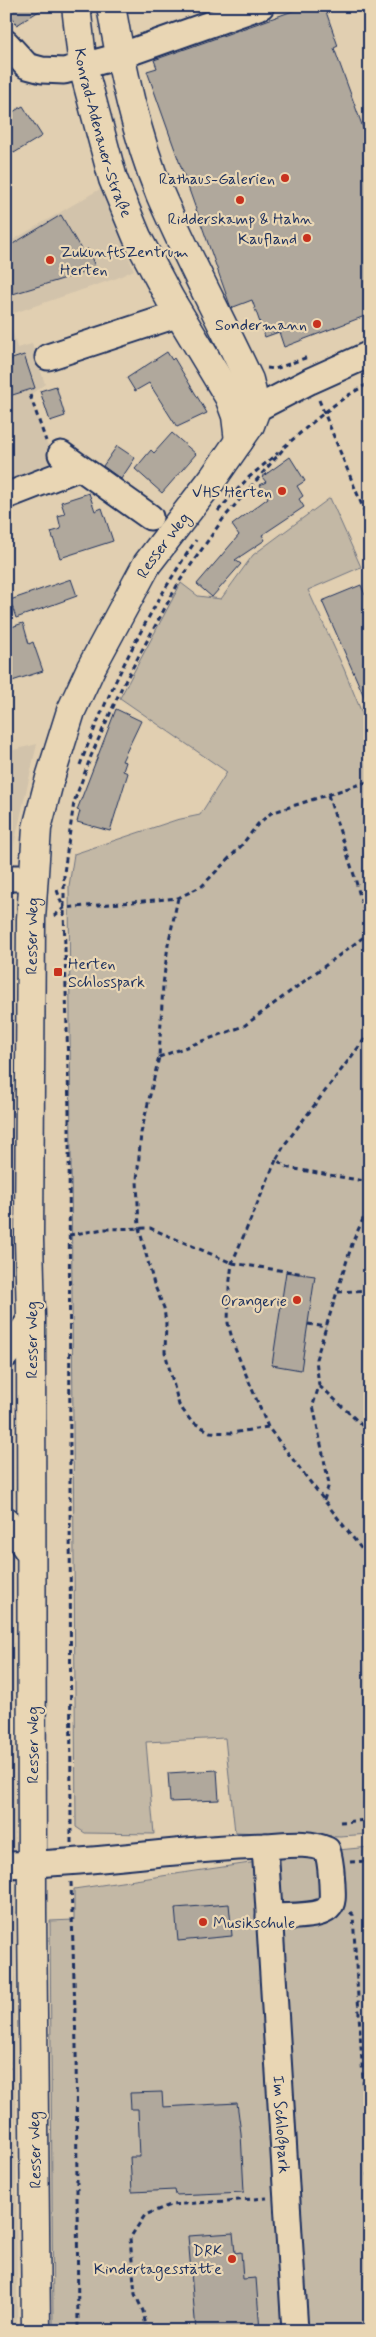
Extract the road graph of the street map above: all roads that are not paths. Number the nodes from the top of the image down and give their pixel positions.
1 (76, 6) edge
2 (111, 6) edge
3 (261, 6) edge
4 (6, 43) edge
5 (120, 56) junction
6 (83, 67) junction
7 (179, 314) junction
8 (370, 354) edge
9 (48, 358) dead end
10 (256, 409) junction
11 (239, 441) junction
12 (6, 496) edge
13 (150, 517) dead end
14 (32, 881) edge
15 (31, 1318) junction
16 (6, 1355) edge
17 (6, 1520) edge
18 (31, 1556) junction
19 (264, 1846) junction
20 (19, 1865) edge
21 (269, 1917) junction
22 (36, 2331) edge
23 (295, 2331) edge

1 - 6 main road, Konrad-Adenauer-Straße
2 - 5 main road, Konrad-Adenauer-Straße
3 - 5 street
4 - 6 street
5 - 6 street
5 - 10 main road, Konrad-Adenauer-Straße
6 - 7 main road, Konrad-Adenauer-Straße
7 - 9 street
7 - 11 main road, Konrad-Adenauer-Straße
8 - 10 street
10 - 11 main road, Resser Weg
11 - 14 main road, Resser Weg
12 - 13 street
14 - 15 main road, Resser Weg
15 - 16 street
15 - 18 main road, Resser Weg
17 - 18 street
18 - 20 main road, Resser Weg
19 - 20 street
19 - 21 street, Im Schloßpark
19 - 21 street
20 - 22 main road, Resser Weg
21 - 23 street, Im Schloßpark

